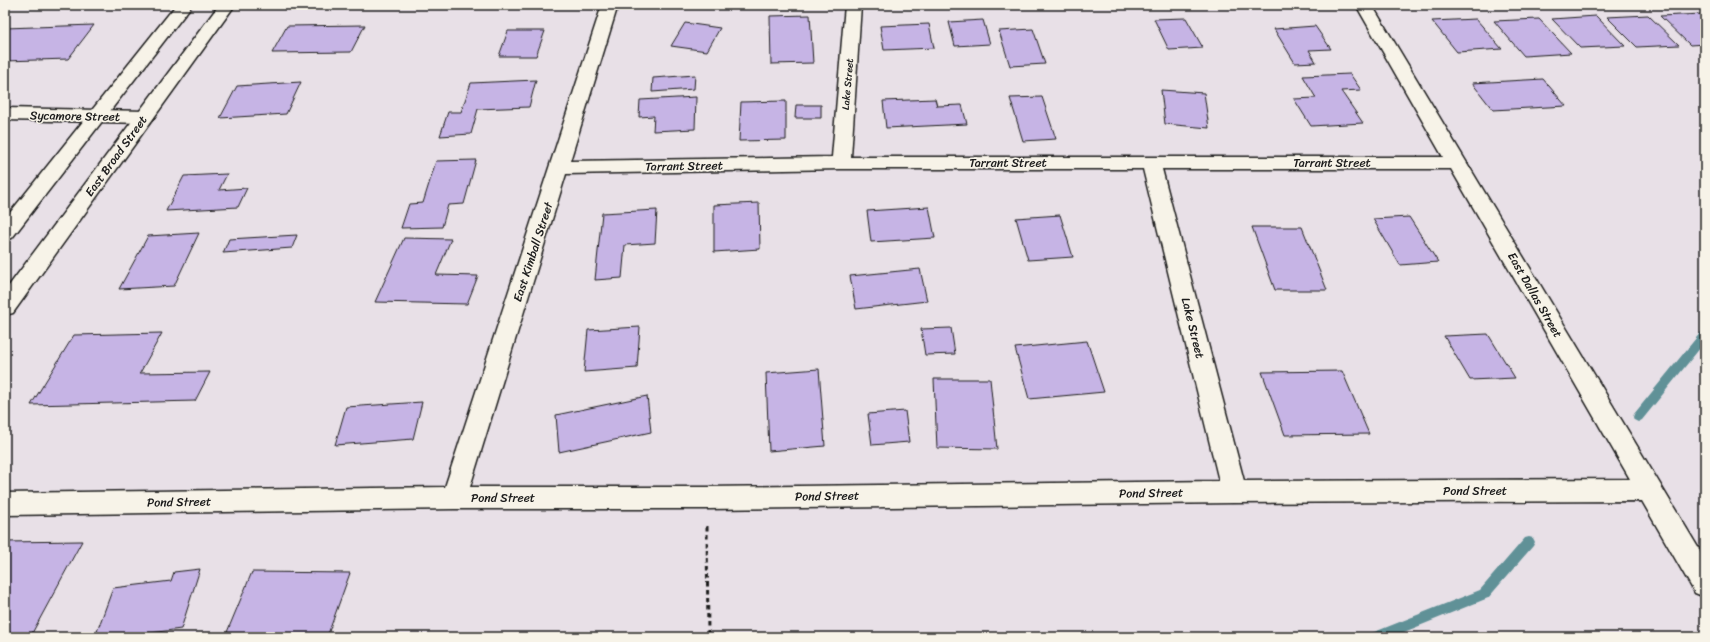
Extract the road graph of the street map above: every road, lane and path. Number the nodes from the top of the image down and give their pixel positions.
1 (184, 5) edge
2 (227, 5) edge
3 (610, 5) edge
4 (853, 5) edge
5 (1364, 5) edge
6 (5, 114) edge
7 (96, 117) junction
8 (145, 117) junction
9 (841, 163) junction
10 (1151, 163) junction
11 (1457, 163) junction
12 (559, 168) junction
13 (5, 233) edge
14 (5, 307) edge
15 (1650, 490) junction
16 (1234, 492) junction
17 (454, 498) junction
18 (708, 498) junction
19 (5, 504) edge
20 (1705, 584) edge
21 (708, 637) edge

1 - 7 street
2 - 8 street, East Broad Street
3 - 12 street, East Kimball Street
4 - 9 street, Lake Street
5 - 11 street, East Dallas Street
6 - 7 street, Sycamore Street
7 - 8 street, Sycamore Street
7 - 13 street
8 - 14 street, East Broad Street
9 - 10 street, Tarrant Street
9 - 12 street, Tarrant Street
10 - 11 street, Tarrant Street
10 - 16 street, Lake Street
11 - 15 street, East Dallas Street
12 - 17 street, East Kimball Street
15 - 16 street, Pond Street
15 - 20 street, East Dallas Street
16 - 18 street, Pond Street
17 - 18 street, Pond Street
17 - 19 street, Pond Street
18 - 21 path

